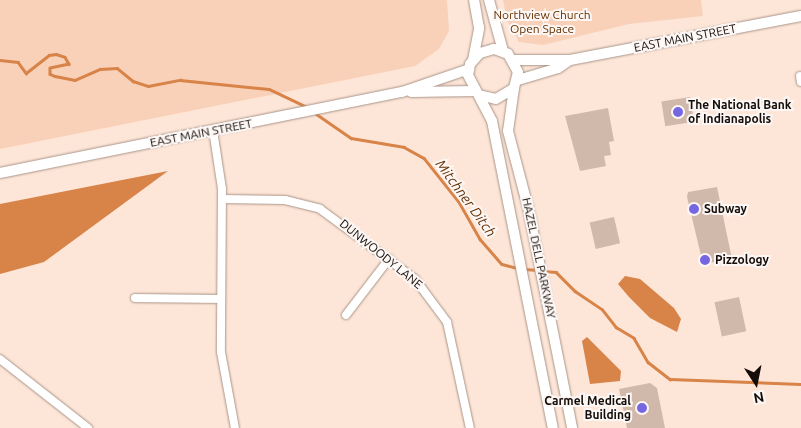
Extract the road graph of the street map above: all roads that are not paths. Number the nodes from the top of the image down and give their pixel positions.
1 (474, 0) edge
2 (489, 0) edge
3 (801, 16) edge
4 (503, 51) junction
5 (514, 60) junction
6 (570, 60) junction
7 (471, 65) junction
8 (516, 84) junction
9 (402, 92) junction
10 (477, 93) junction
11 (213, 130) junction
12 (0, 173) edge
13 (222, 199) junction
14 (389, 259) junction
15 (135, 298) dead end
16 (220, 300) junction
17 (346, 315) dead end
18 (0, 359) edge
19 (88, 428) edge
20 (235, 428) edge
21 (470, 428) edge
22 (553, 428) edge
23 (572, 428) edge

1 - 7 main road
2 - 4 main road
3 - 6 main road, EAST MAIN STREET
4 - 5 main road
4 - 7 main road
5 - 6 main road, EAST MAIN STREET
5 - 8 main road
6 - 8 main road, EAST MAIN STREET
7 - 9 main road, EAST MAIN STREET
7 - 10 main road
8 - 10 main road
8 - 23 main road, HAZEL DELL PARKWAY
9 - 10 main road, EAST MAIN STREET
9 - 11 main road, EAST MAIN STREET
10 - 22 main road, HAZEL DELL PARKWAY
11 - 12 main road, EAST MAIN STREET
11 - 13 street
13 - 14 street, DUNWOODY LANE
13 - 16 street
14 - 17 street
14 - 21 street, DUNWOODY LANE
15 - 16 street
16 - 20 street
18 - 19 street

